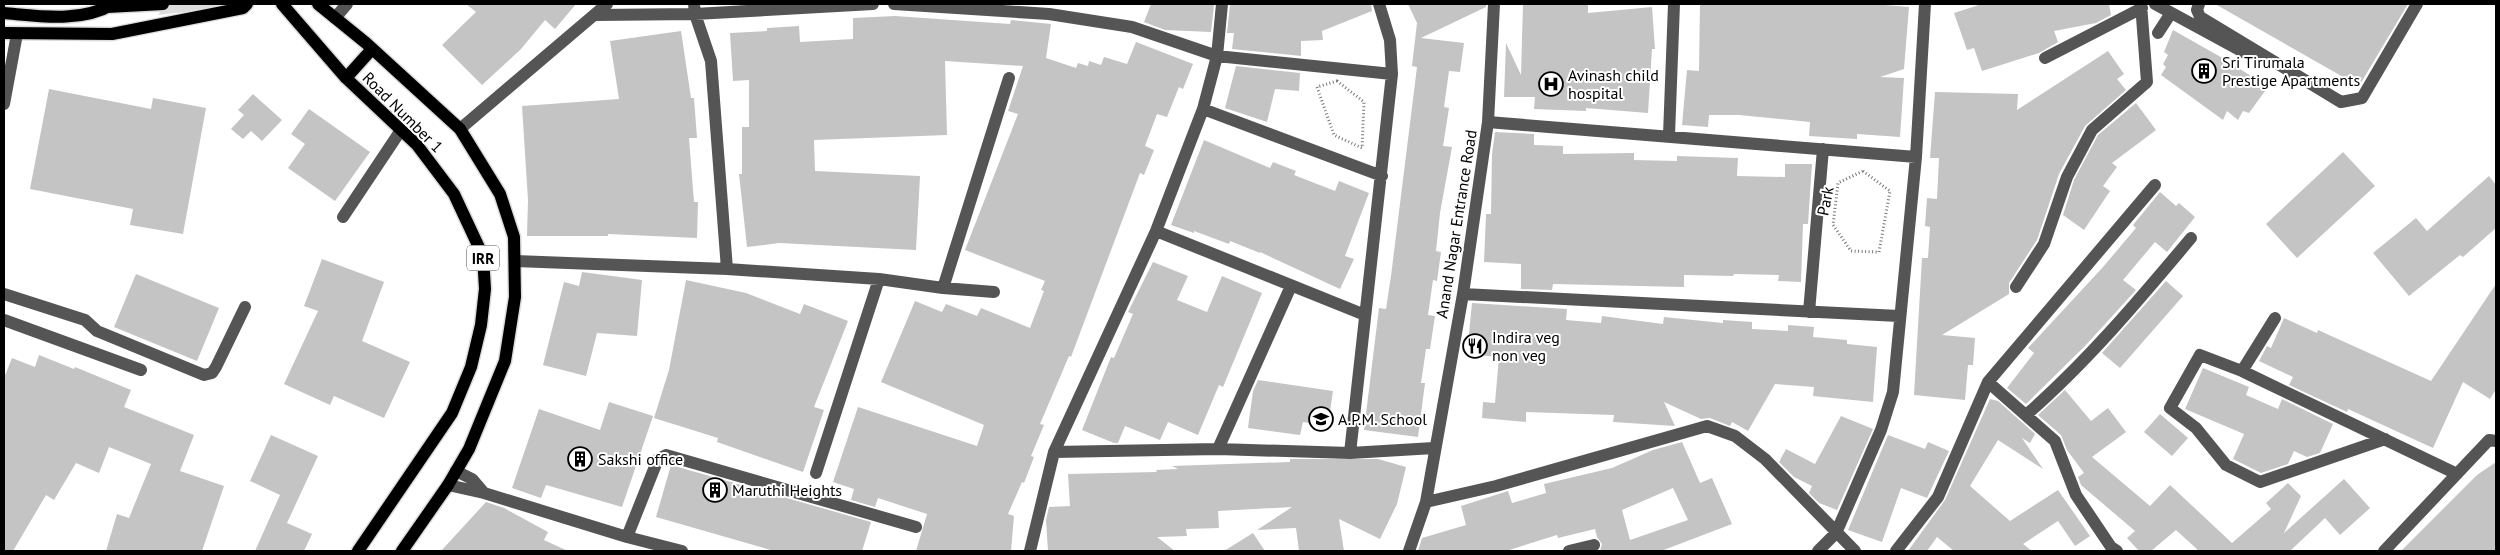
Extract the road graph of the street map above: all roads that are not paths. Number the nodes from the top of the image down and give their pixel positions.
1 (163, 4) edge
2 (248, 4) edge
3 (282, 4) edge
4 (318, 4) edge
5 (347, 4) edge
6 (607, 4) edge
7 (873, 4) edge
8 (894, 4) edge
9 (1222, 4) edge
10 (1379, 4) edge
11 (1494, 4) edge
12 (1674, 4) edge
13 (1925, 4) edge
14 (2155, 4) edge
15 (2199, 4) edge
16 (2417, 4) edge
17 (110, 5) edge
18 (2142, 6) edge
19 (695, 9) edge
20 (1049, 9) edge
21 (4, 13) edge
22 (2171, 13) junction
23 (595, 15) junction
24 (335, 18) junction
25 (2158, 33) dead end
26 (10, 34) edge
27 (372, 49) junction
28 (1217, 56) junction
29 (2044, 58) dead end
30 (2270, 67) dead end
31 (1392, 74) junction
32 (346, 78) junction
33 (1009, 78) dead end
34 (4, 104) edge
35 (1203, 109) junction
36 (1488, 122) junction
37 (460, 129) junction
38 (401, 130) junction
39 (1669, 136) junction
40 (1822, 148) junction
41 (1916, 157) junction
42 (1382, 176) junction
43 (2156, 185) dead end
44 (343, 216) dead end
45 (1156, 231) junction
46 (2191, 238) dead end
47 (515, 261) junction
48 (727, 269) junction
49 (879, 279) junction
50 (1291, 286) junction
51 (2016, 287) dead end
52 (943, 288) junction
53 (994, 292) dead end
54 (4, 294) edge
55 (1463, 294) junction
56 (245, 307) dead end
57 (1809, 312) junction
58 (60, 313) junction
59 (1365, 315) junction
60 (1899, 316) junction
61 (2274, 318) dead end
62 (4, 320) edge
63 (86, 328) dead end
64 (141, 370) dead end
65 (2242, 371) junction
66 (1988, 382) junction
67 (2026, 415) junction
68 (2494, 437) edge
69 (2384, 439) junction
70 (1434, 448) junction
71 (1218, 449) junction
72 (1054, 452) junction
73 (1350, 453) junction
74 (456, 470) junction
75 (816, 473) dead end
76 (2457, 474) junction
77 (448, 485) junction
78 (484, 493) junction
79 (1426, 502) junction
80 (916, 526) dead end
81 (1836, 533) junction
82 (628, 537) junction
83 (1594, 545) dead end
84 (358, 551) edge
85 (402, 551) edge
86 (682, 551) edge
87 (1030, 551) edge
88 (1409, 551) edge
89 (1569, 551) edge
90 (1818, 551) edge
91 (1855, 551) edge
92 (1896, 551) edge
93 (2117, 551) edge
94 (2384, 551) edge

1 - 17 main road
2 - 26 main road
3 - 32 main road, Road Number 1 / IRR
4 - 24 main road, Road Number 1 / IRR
5 - 24 street
6 - 23 street
7 - 19 street
8 - 20 street
9 - 28 street
10 - 31 street
11 - 36 street, Anand Nagar Entrance Road
12 - 39 street
13 - 41 street
14 - 22 street
15 - 16 street
17 - 21 main road
18 - 29 street
18 - 51 street
19 - 23 street
19 - 48 street
20 - 28 street
22 - 25 street
22 - 30 street
23 - 37 street
24 - 27 main road, Road Number 1 / IRR
26 - 34 street
27 - 32 main road
27 - 37 main road, Road Number 1 / IRR
28 - 31 street
28 - 35 street
31 - 42 street
32 - 38 main road, Road Number 1 / IRR
33 - 52 street
35 - 42 street
35 - 45 street
36 - 39 street
36 - 55 street, Anand Nagar Entrance Road
37 - 47 main road, Road Number 1 / IRR
38 - 44 street
38 - 84 main road, Road Number 1 / IRR
39 - 40 street
40 - 41 street
40 - 57 street
41 - 60 street
42 - 59 street
43 - 66 street
45 - 50 street
45 - 72 street
46 - 67 street
47 - 48 street
47 - 74 main road, Road Number 1 / IRR
48 - 49 street
49 - 52 street
49 - 75 street
50 - 59 street
50 - 71 street
52 - 53 street
54 - 58 street
55 - 57 street
55 - 70 street, Anand Nagar Entrance Road
56 - 58 street
57 - 60 street
58 - 63 street
59 - 73 street
60 - 81 street
61 - 65 street
62 - 64 street
65 - 69 street
65 - 69 street
66 - 67 street
66 - 92 street
67 - 93 street
68 - 76 street
69 - 76 street
70 - 73 street
70 - 79 street, Anand Nagar Entrance Road
71 - 72 street
71 - 73 street
72 - 87 street
74 - 77 main road, Road Number 1 / IRR
74 - 78 street
76 - 94 street
77 - 78 street
77 - 85 main road, Road Number 1 / IRR
78 - 82 street
79 - 81 street
79 - 88 street, Anand Nagar Entrance Road
80 - 82 street
81 - 90 street
81 - 91 street
82 - 86 street
83 - 89 street

